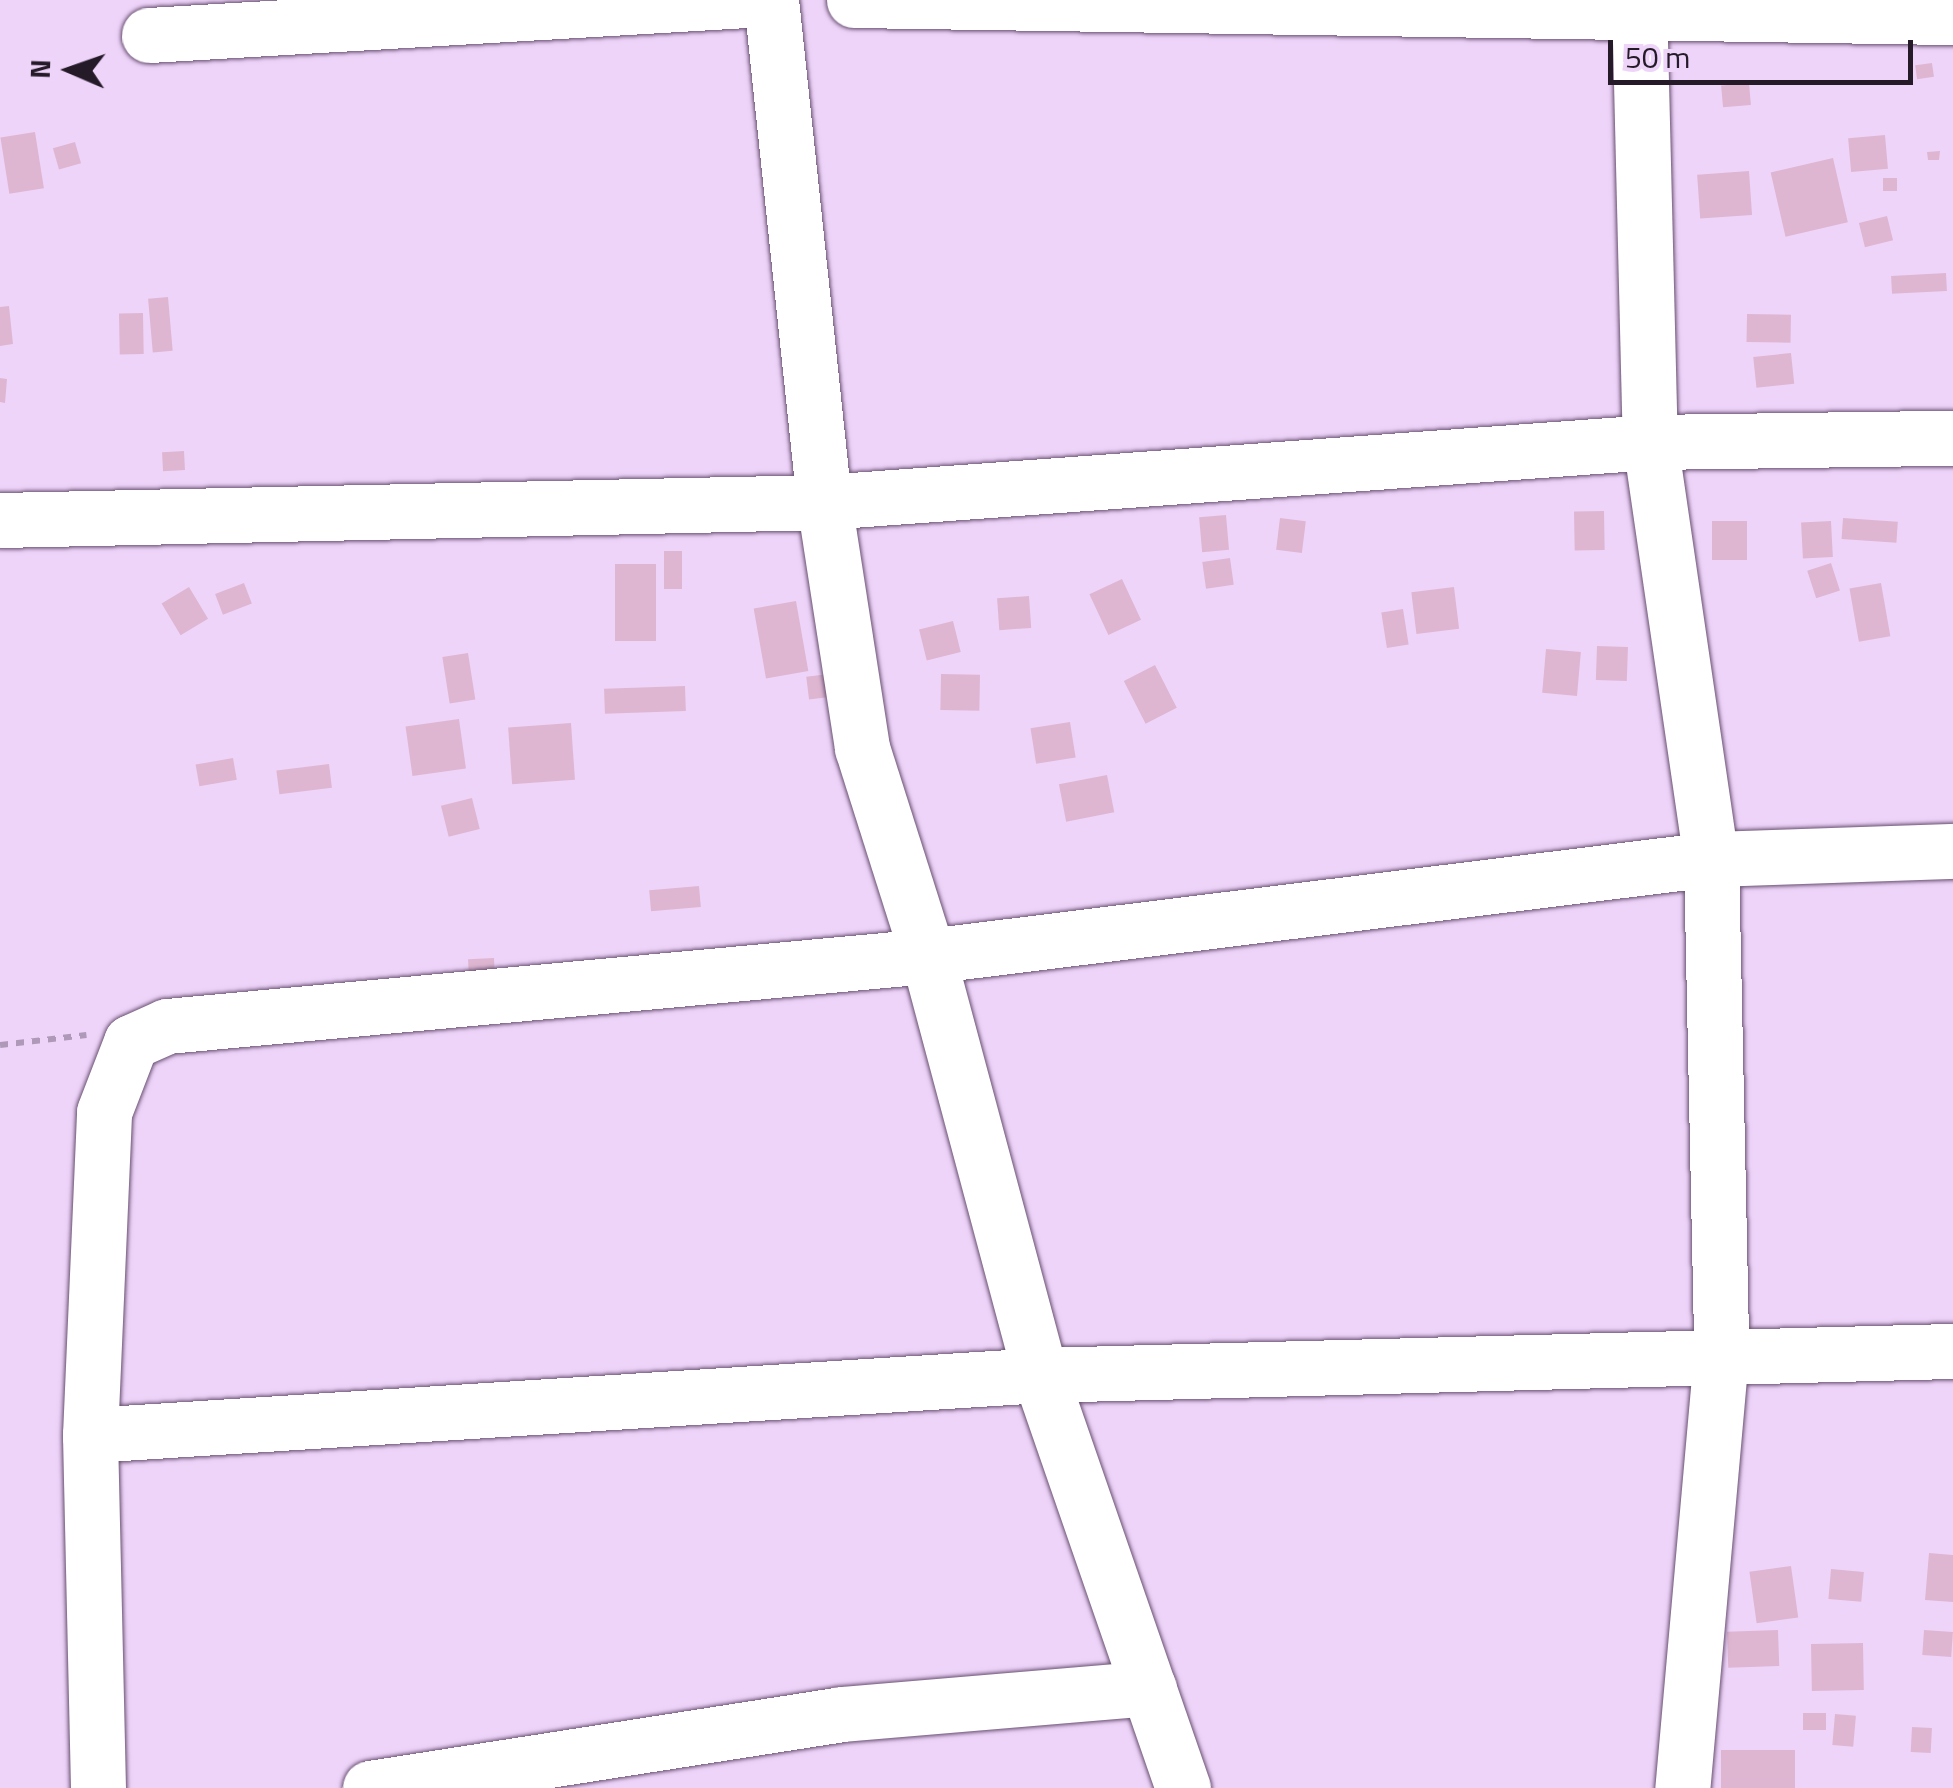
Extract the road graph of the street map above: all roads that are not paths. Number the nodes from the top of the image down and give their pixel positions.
1 (747, 0) edge
2 (771, 0) edge
3 (854, 0) edge
4 (1952, 0) edge
5 (1640, 7) edge
6 (1953, 17) edge
7 (148, 35) dead end
8 (1953, 438) edge
9 (1650, 442) junction
10 (824, 502) junction
11 (0, 520) edge
12 (1953, 851) edge
13 (1711, 859) junction
14 (928, 956) junction
15 (1953, 1351) edge
16 (1721, 1354) junction
17 (1040, 1375) junction
18 (90, 1434) junction
19 (1148, 1688) junction
20 (98, 1788) edge
21 (370, 1788) edge
22 (1184, 1788) edge
23 (1682, 1788) edge

1 - 7 street
2 - 10 street
3 - 5 street
4 - 6 street
5 - 6 street
5 - 9 street
8 - 9 street
9 - 10 street
9 - 13 street
10 - 11 street
10 - 14 street
12 - 13 street
13 - 14 street
13 - 16 street
14 - 17 street
14 - 18 street
15 - 16 street
16 - 17 street
16 - 23 street
17 - 18 street
17 - 19 street
18 - 20 street
19 - 21 street
19 - 22 street

